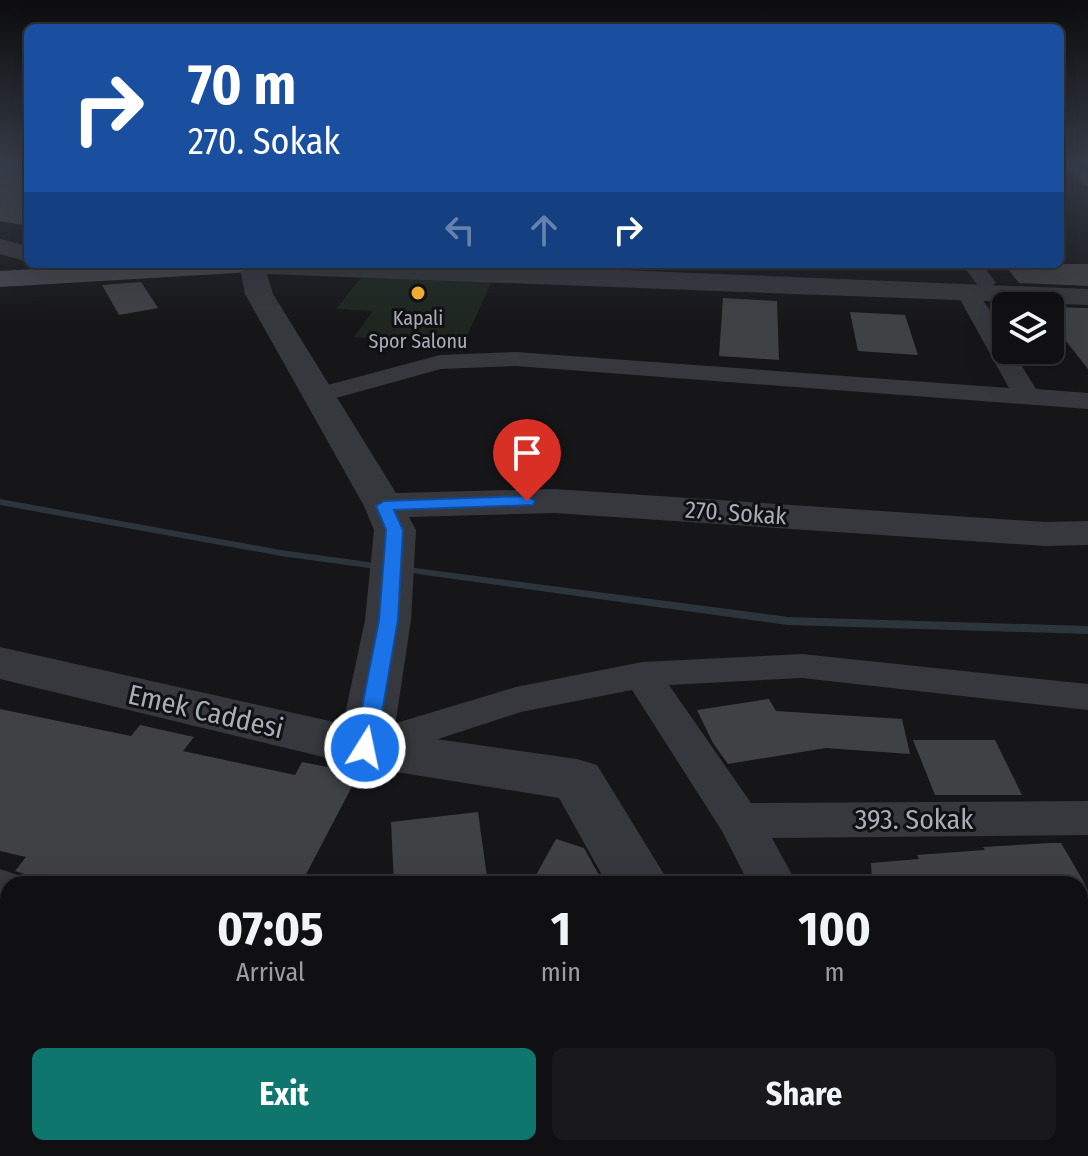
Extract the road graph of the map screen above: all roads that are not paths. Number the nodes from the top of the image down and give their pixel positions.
1 (0, 234) edge
2 (24, 240) edge
3 (0, 246) edge
4 (24, 253) edge
5 (24, 265) edge
6 (0, 267) edge
7 (197, 268) edge
8 (252, 268) edge
9 (396, 268) edge
10 (626, 268) edge
11 (0, 279) edge
12 (975, 280) edge
13 (1088, 286) edge
14 (1088, 297) edge
15 (318, 395) junction
16 (1027, 396) junction
17 (1088, 401) edge
18 (389, 518) junction
19 (1088, 533) edge
20 (0, 663) edge
21 (642, 675) junction
22 (1088, 697) edge
23 (365, 748) junction
24 (1088, 818) edge
25 (739, 821) junction
26 (634, 876) edge
27 (769, 876) edge

1 - 2 street
3 - 4 street
5 - 6 main road
7 - 11 main road
8 - 15 street
9 - 12 street
10 - 12 street
12 - 13 street
12 - 14 street
12 - 16 street
15 - 16 street
15 - 18 street
16 - 17 street
18 - 19 street, 270. Sokak
18 - 23 street
20 - 23 street, Emek Caddesi
21 - 22 street
21 - 23 street
21 - 25 street
23 - 26 street, Emek Caddesi
24 - 25 street, 393. Sokak
25 - 27 street

